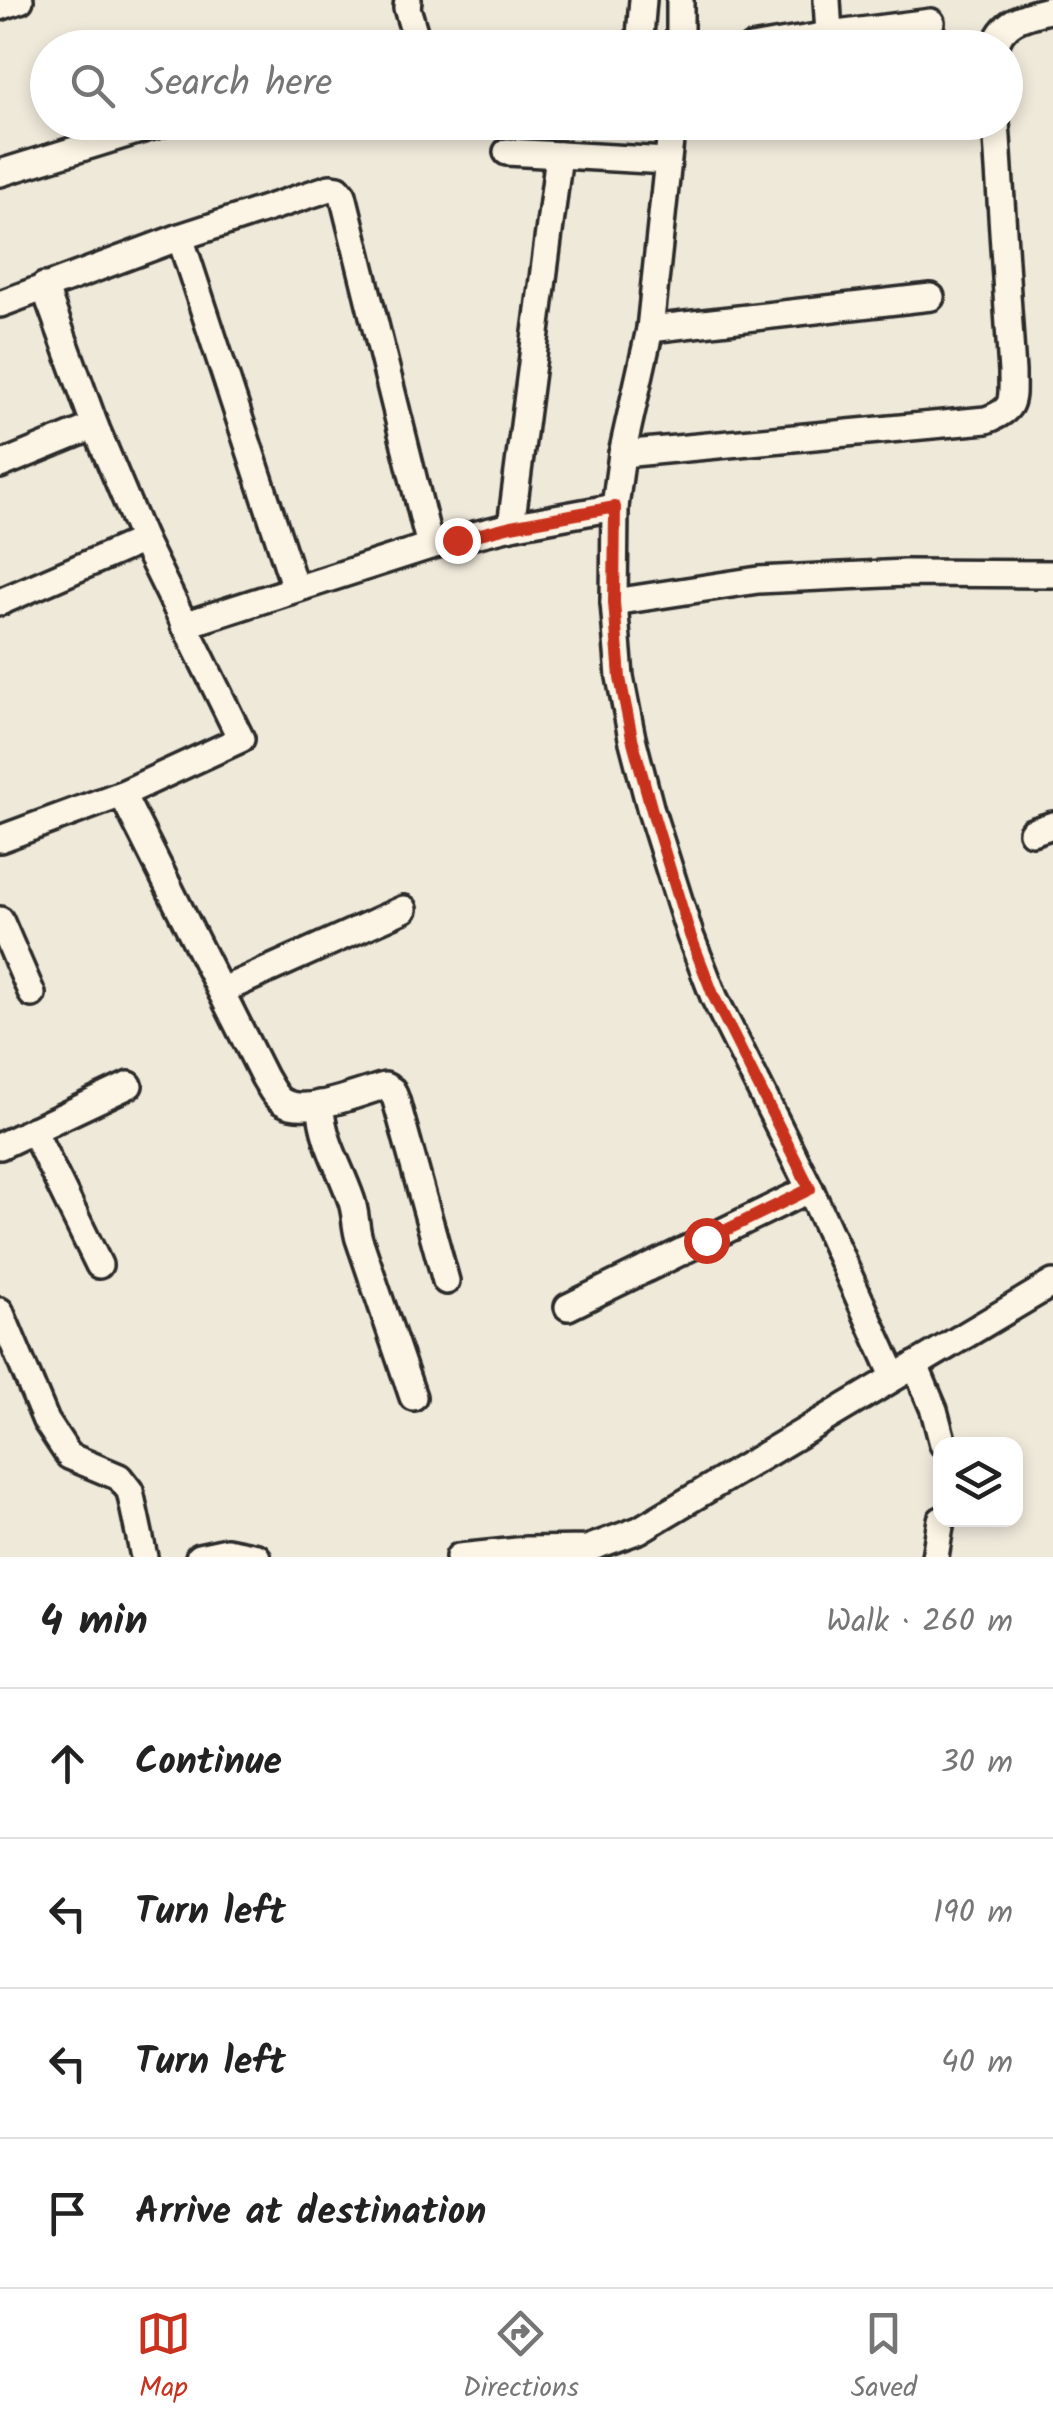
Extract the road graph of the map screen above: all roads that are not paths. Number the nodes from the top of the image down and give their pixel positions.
1 (20, 0) edge
2 (408, 0) edge
3 (643, 0) edge
4 (680, 0) edge
5 (826, 0) edge
6 (0, 7) edge
7 (1053, 9) edge
8 (1009, 12) edge
9 (930, 22) dead end
10 (413, 30) edge
11 (640, 30) edge
12 (680, 30) edge
13 (830, 30) edge
14 (863, 30) edge
15 (107, 140) edge
16 (670, 140) edge
17 (997, 140) edge
18 (507, 152) dead end
19 (559, 155) junction
20 (667, 161) junction
21 (0, 173) edge
22 (180, 237) junction
23 (44, 286) junction
24 (931, 297) dead end
25 (0, 304) edge
26 (650, 329) junction
27 (94, 426) junction
28 (622, 454) junction
29 (0, 465) edge
30 (615, 507) junction
31 (511, 526) junction
32 (143, 540) junction
33 (430, 546) junction
34 (1053, 574) edge
35 (295, 588) junction
36 (0, 602) edge
37 (614, 602) junction
38 (184, 625) junction
39 (122, 794) junction
40 (0, 839) edge
41 (404, 909) dead end
42 (0, 920) edge
43 (220, 991) junction
44 (32, 994) dead end
45 (128, 1085) dead end
46 (320, 1104) junction
47 (33, 1130) junction
48 (0, 1146) edge
49 (810, 1189) junction
50 (100, 1266) dead end
51 (446, 1281) dead end
52 (1053, 1283) edge
53 (568, 1307) dead end
54 (0, 1311) edge
55 (904, 1371) junction
56 (412, 1397) dead end
57 (941, 1437) edge
58 (940, 1527) edge
59 (144, 1557) edge
60 (198, 1557) edge
61 (257, 1557) edge
62 (460, 1557) edge
63 (935, 1557) edge

1 - 6 street
2 - 10 street
3 - 11 street
4 - 12 street
5 - 13 street
7 - 8 street
9 - 14 street
15 - 21 street
16 - 20 street
17 - 28 street
18 - 19 street
19 - 20 street
19 - 31 street
20 - 26 street
22 - 23 street
22 - 33 street
22 - 35 street
23 - 25 street
23 - 27 street
24 - 26 street
26 - 28 street
27 - 29 street
27 - 32 street
28 - 30 street
30 - 31 street
30 - 37 street
31 - 33 street
32 - 36 street
32 - 38 street
33 - 35 street
34 - 37 street
35 - 38 street
37 - 49 street
38 - 39 street
39 - 40 street
39 - 43 street
41 - 43 street
42 - 44 street
43 - 46 street
45 - 47 street
46 - 51 street
46 - 56 street
47 - 48 street
47 - 50 street
49 - 53 street
49 - 55 street
52 - 55 street
54 - 59 street
55 - 57 street
55 - 62 street
58 - 63 street
60 - 61 street

